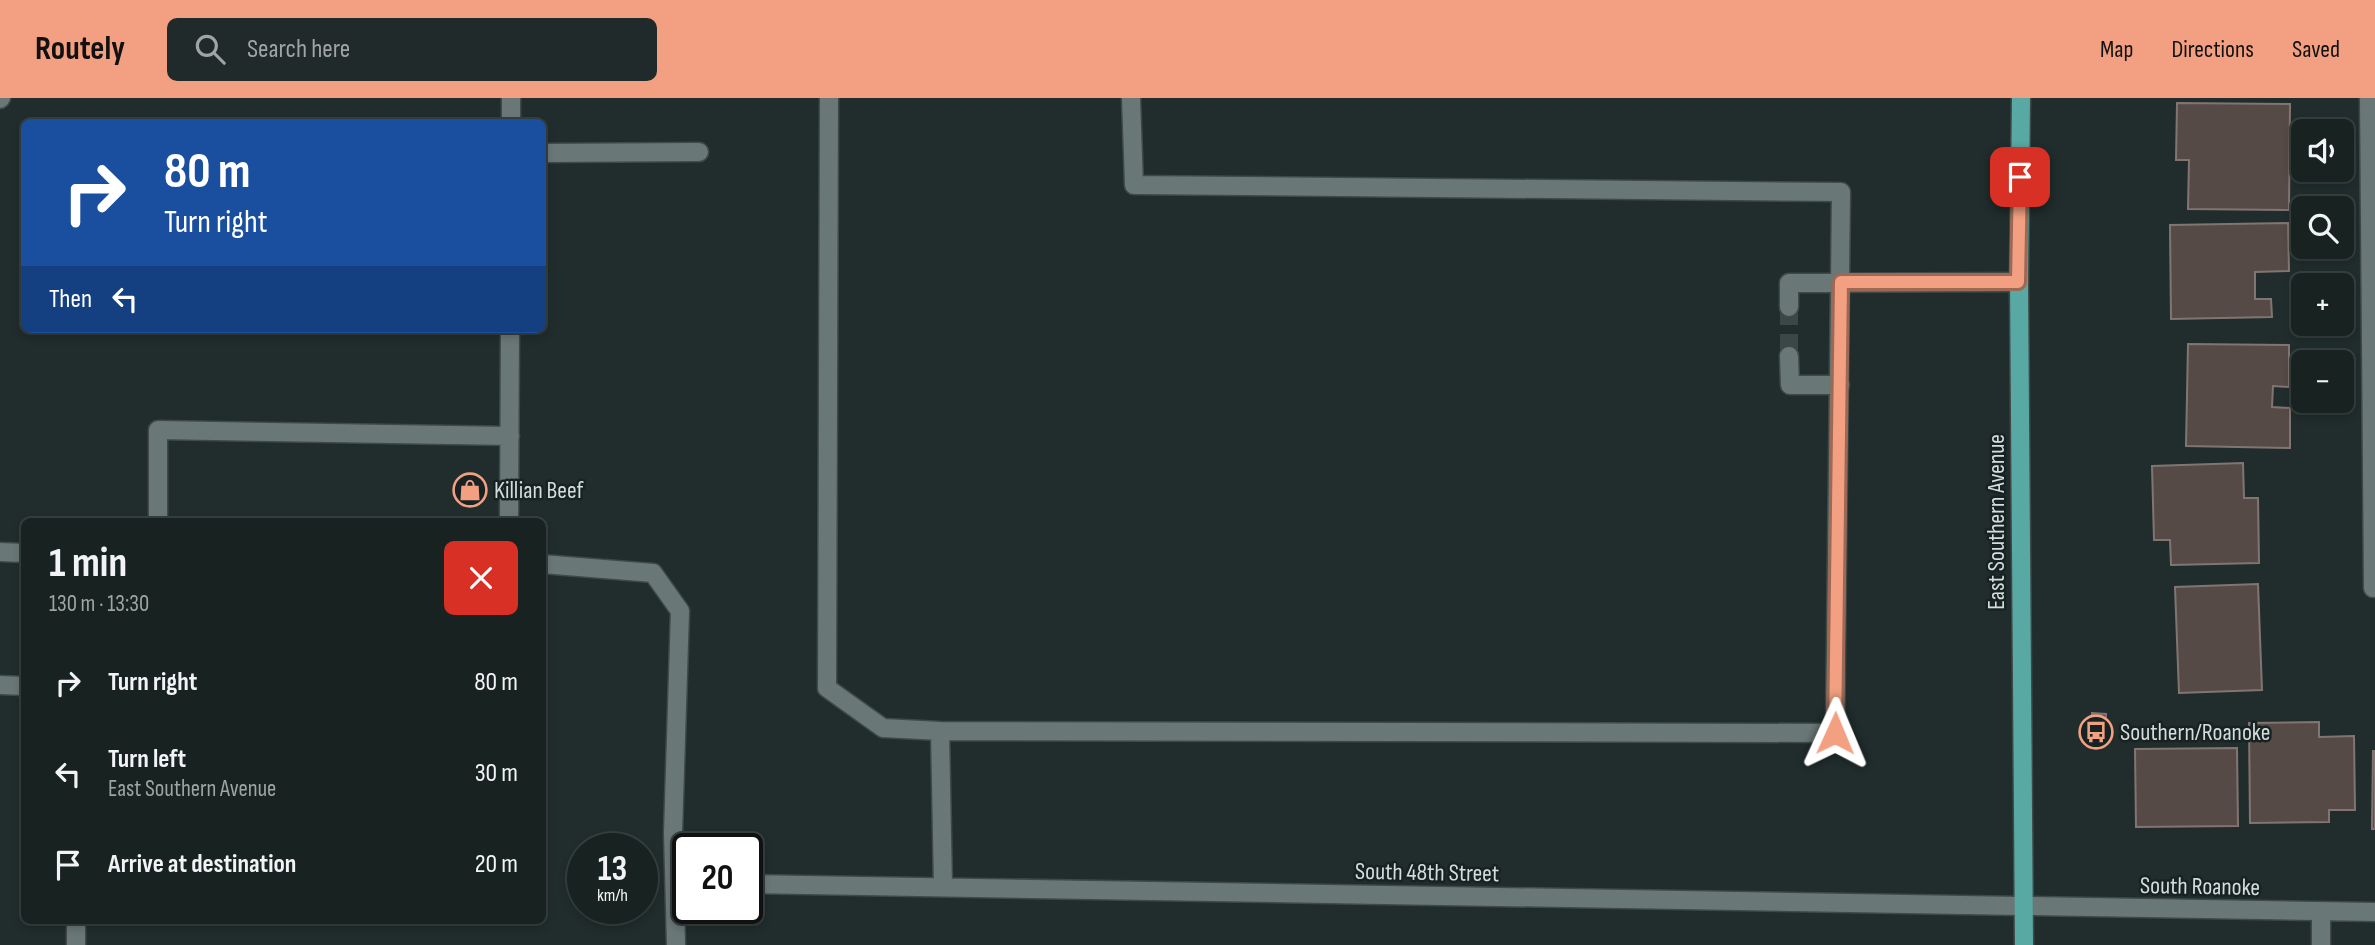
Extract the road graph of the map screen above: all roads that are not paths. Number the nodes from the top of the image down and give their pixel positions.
1 (511, 98) edge
2 (829, 98) edge
3 (1132, 98) edge
4 (2021, 98) edge
5 (2369, 98) edge
6 (511, 119) edge
7 (699, 152) dead end
8 (546, 153) edge
9 (1841, 282) junction
10 (2018, 282) junction
11 (1789, 307) tunnel mouth
12 (510, 333) edge
13 (1789, 356) tunnel mouth
14 (1840, 385) junction
15 (510, 436) junction
16 (158, 518) edge
17 (509, 518) edge
18 (0, 552) edge
19 (21, 553) edge
20 (546, 564) edge
21 (2373, 588) dead end
22 (0, 685) edge
23 (21, 686) edge
24 (940, 731) junction
25 (673, 833) edge
26 (763, 884) edge
27 (943, 887) junction
28 (2024, 907) junction
29 (2320, 912) junction
30 (2375, 912) edge
31 (76, 924) edge
32 (678, 924) edge
33 (76, 945) edge
34 (676, 945) edge
35 (2024, 945) edge
36 (2320, 945) edge

1 - 6 street
2 - 24 street
3 - 9 street
4 - 10 main road, East Southern Avenue
5 - 21 street
7 - 8 street
9 - 10 street
9 - 11 street
9 - 14 street
10 - 28 main road, East Southern Avenue
12 - 15 street
13 - 14 street
14 - 24 street
15 - 16 street
15 - 17 street
18 - 19 street
20 - 25 street
22 - 23 street
24 - 27 street
26 - 27 street, South 48th Street
27 - 28 street, South 48th Street
28 - 29 street, South Roanoke
28 - 35 main road, East Southern Avenue
29 - 30 street, South Roanoke
29 - 36 street
31 - 33 street
32 - 34 street

